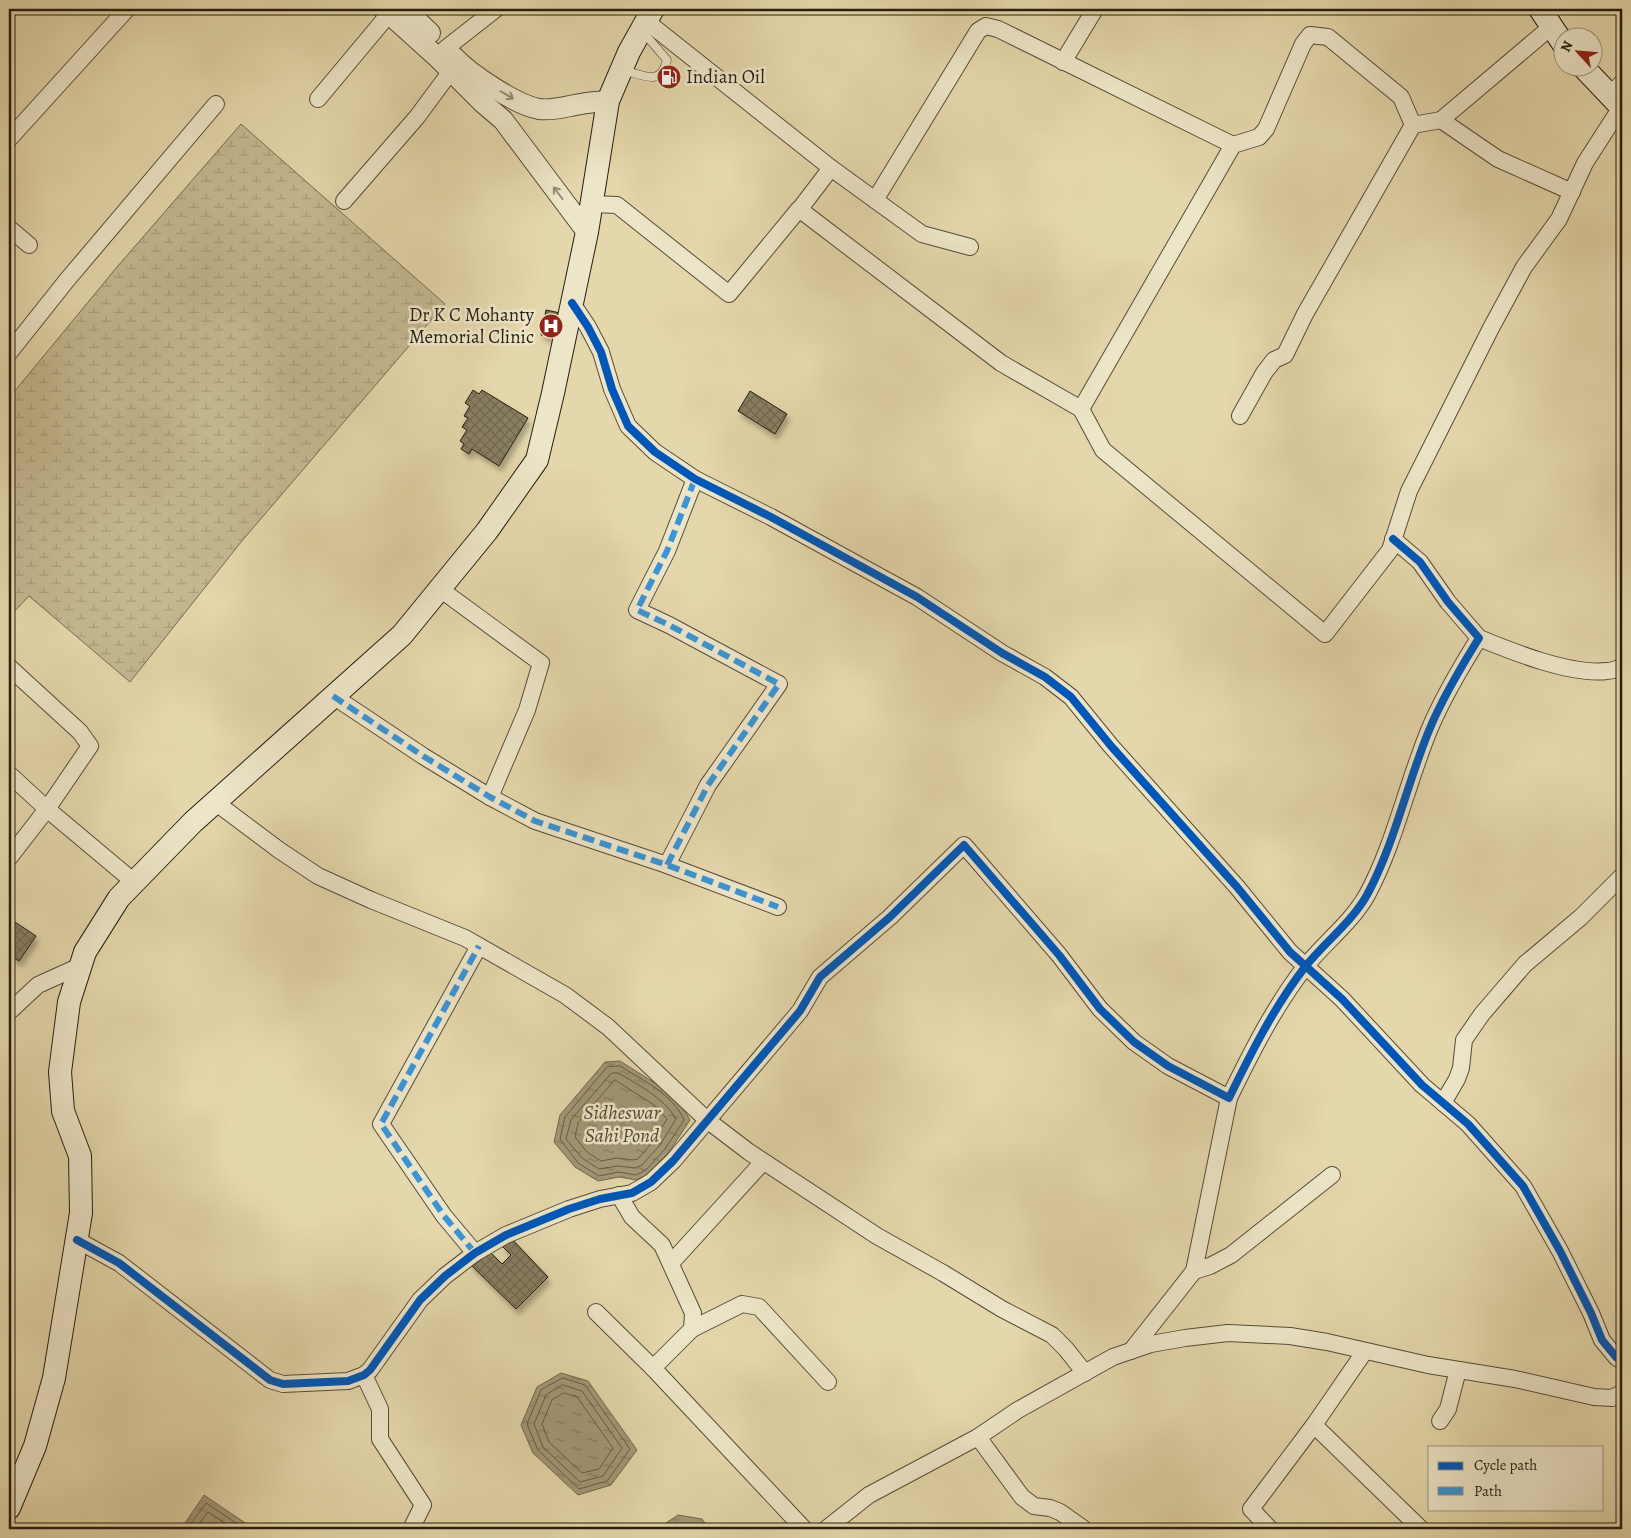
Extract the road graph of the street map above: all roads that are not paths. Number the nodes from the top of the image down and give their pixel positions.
1 (127, 9) edge
2 (496, 9) edge
3 (1095, 9) edge
4 (393, 10) edge
5 (1546, 18) edge
6 (646, 20) edge
7 (1554, 30) edge
8 (445, 49) junction
9 (1062, 62) junction
10 (621, 70) junction
11 (451, 71) junction
12 (1596, 78) edge
13 (1619, 98) edge
14 (318, 99) dead end
15 (608, 101) junction
16 (216, 104) dead end
17 (1441, 120) junction
18 (1413, 125) junction
19 (9, 139) edge
20 (1233, 145) junction
21 (831, 168) junction
22 (1572, 192) junction
23 (875, 200) junction
24 (344, 201) dead end
25 (592, 204) junction
26 (799, 210) junction
27 (9, 228) edge
28 (587, 232) junction
29 (29, 245) dead end
30 (970, 248) dead end
31 (572, 303) junction
32 (9, 353) edge
33 (1082, 409) junction
34 (1240, 416) dead end
35 (695, 479) junction
36 (1394, 539) junction
37 (440, 589) junction
38 (1479, 638) junction
39 (9, 667) edge
40 (1622, 668) edge
41 (333, 696) junction
42 (9, 774) edge
43 (490, 797) junction
44 (215, 802) junction
45 (47, 809) junction
46 (9, 858) edge
47 (667, 865) junction
48 (1622, 876) edge
49 (134, 882) junction
50 (778, 906) dead end
51 (479, 946) junction
52 (80, 966) junction
53 (1306, 966) junction
54 (9, 1012) edge
55 (1229, 1098) junction
56 (1443, 1103) junction
57 (707, 1120) junction
58 (763, 1162) junction
59 (1332, 1175) dead end
60 (619, 1195) junction
61 (76, 1240) junction
62 (474, 1253) junction
63 (671, 1263) junction
64 (1194, 1271) junction
65 (596, 1312) dead end
66 (692, 1329) junction
67 (1131, 1351) junction
68 (1365, 1351) junction
69 (1622, 1361) edge
70 (653, 1368) junction
71 (1458, 1370) junction
72 (1085, 1373) junction
73 (364, 1375) junction
74 (828, 1382) dead end
75 (1622, 1393) edge
76 (1440, 1421) dead end
77 (1314, 1425) junction
78 (978, 1437) junction
79 (9, 1508) edge
80 (411, 1529) edge
81 (804, 1529) edge
82 (826, 1529) edge
83 (1084, 1529) edge
84 (1270, 1529) edge
85 (1421, 1529) edge

1 - 19 street
2 - 8 street
3 - 9 street
4 - 8 street
4 - 11 street
4 - 14 street
5 - 7 main road
5 - 17 street
6 - 10 main road
6 - 10 lane
6 - 21 street
8 -> 15 street
9 - 20 street
9 - 23 street
10 - 15 main road
11 - 24 street
28 -> 11 street
12 - 13 main road
13 - 22 street
15 - 25 main road
16 - 32 street
17 - 18 street
17 - 22 street
18 - 20 street
18 - 34 street
20 - 33 street
21 - 23 street
21 - 26 street
22 - 36 street
23 - 30 street
25 - 26 street
25 - 28 main road
26 - 33 street
27 - 29 street
28 - 31 main road
31 - 35 street
31 - 37 main road
33 - 36 street
35 - 47 street
35 - 53 street
36 - 38 street
37 - 41 main road
37 - 43 street
38 - 40 street
38 - 53 street
39 - 45 street
41 - 43 street
41 - 44 main road
42 - 45 street
43 - 47 street
44 - 49 main road
44 - 51 street
45 - 46 street
45 - 49 street
47 - 50 street
48 - 56 street
49 - 52 main road
51 - 57 street
51 - 62 street
52 - 54 street
52 - 61 main road
53 - 55 street
53 - 56 street
55 - 57 street
55 - 64 street
56 - 69 street
57 - 58 street
57 - 60 street
58 - 63 street
58 - 72 street
59 - 64 street
60 - 62 street
60 - 63 street
61 - 73 street
61 - 79 main road
62 - 73 street
63 - 66 street
64 - 67 street
65 - 70 street
66 - 70 street
66 - 74 street
67 - 68 street
67 - 72 street
68 - 71 street
68 - 77 street
70 - 81 street
71 - 75 street
71 - 76 street
72 - 78 street
73 - 80 street
77 - 84 street
77 - 85 street
78 - 82 street
78 - 83 street

